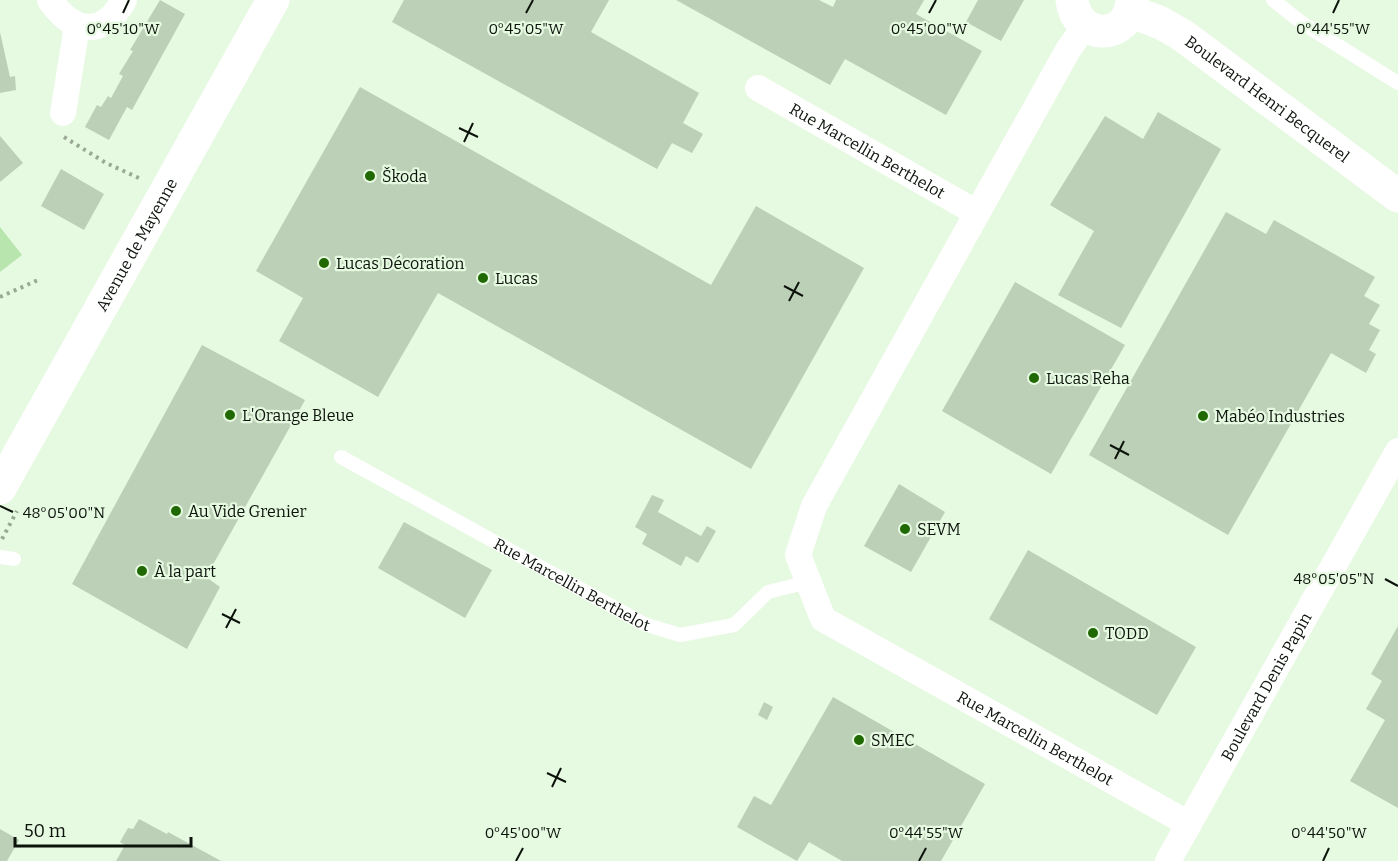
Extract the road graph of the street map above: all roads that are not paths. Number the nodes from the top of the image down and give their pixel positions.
1 (50, 0) edge
2 (124, 0) edge
3 (273, 0) edge
4 (1273, 0) edge
5 (1131, 6) edge
6 (1078, 13) edge
7 (77, 26) junction
8 (1398, 83) edge
9 (758, 88) dead end
10 (63, 113) road end
11 (1398, 196) edge
12 (977, 213) junction
13 (1398, 451) edge
14 (341, 458) dead end
15 (0, 488) edge
16 (0, 557) edge
17 (14, 559) dead end
18 (808, 582) junction
19 (1189, 824) junction
20 (1168, 861) edge

1 - 7 street
2 - 7 street
3 - 15 main road, Avenue de Mayenne
4 - 8 lane
5 - 6 main road, Boulevard Henri Becquerel
5 - 11 main road, Boulevard Henri Becquerel
6 - 12 street, Rue Marcellin Berthelot
7 - 10 street
9 - 12 street, Rue Marcellin Berthelot
12 - 18 street, Rue Marcellin Berthelot
13 - 19 street, Boulevard Denis Papin
14 - 18 lane, Rue Marcellin Berthelot
16 - 17 lane
18 - 19 street, Rue Marcellin Berthelot
19 - 20 street, Boulevard Denis Papin

